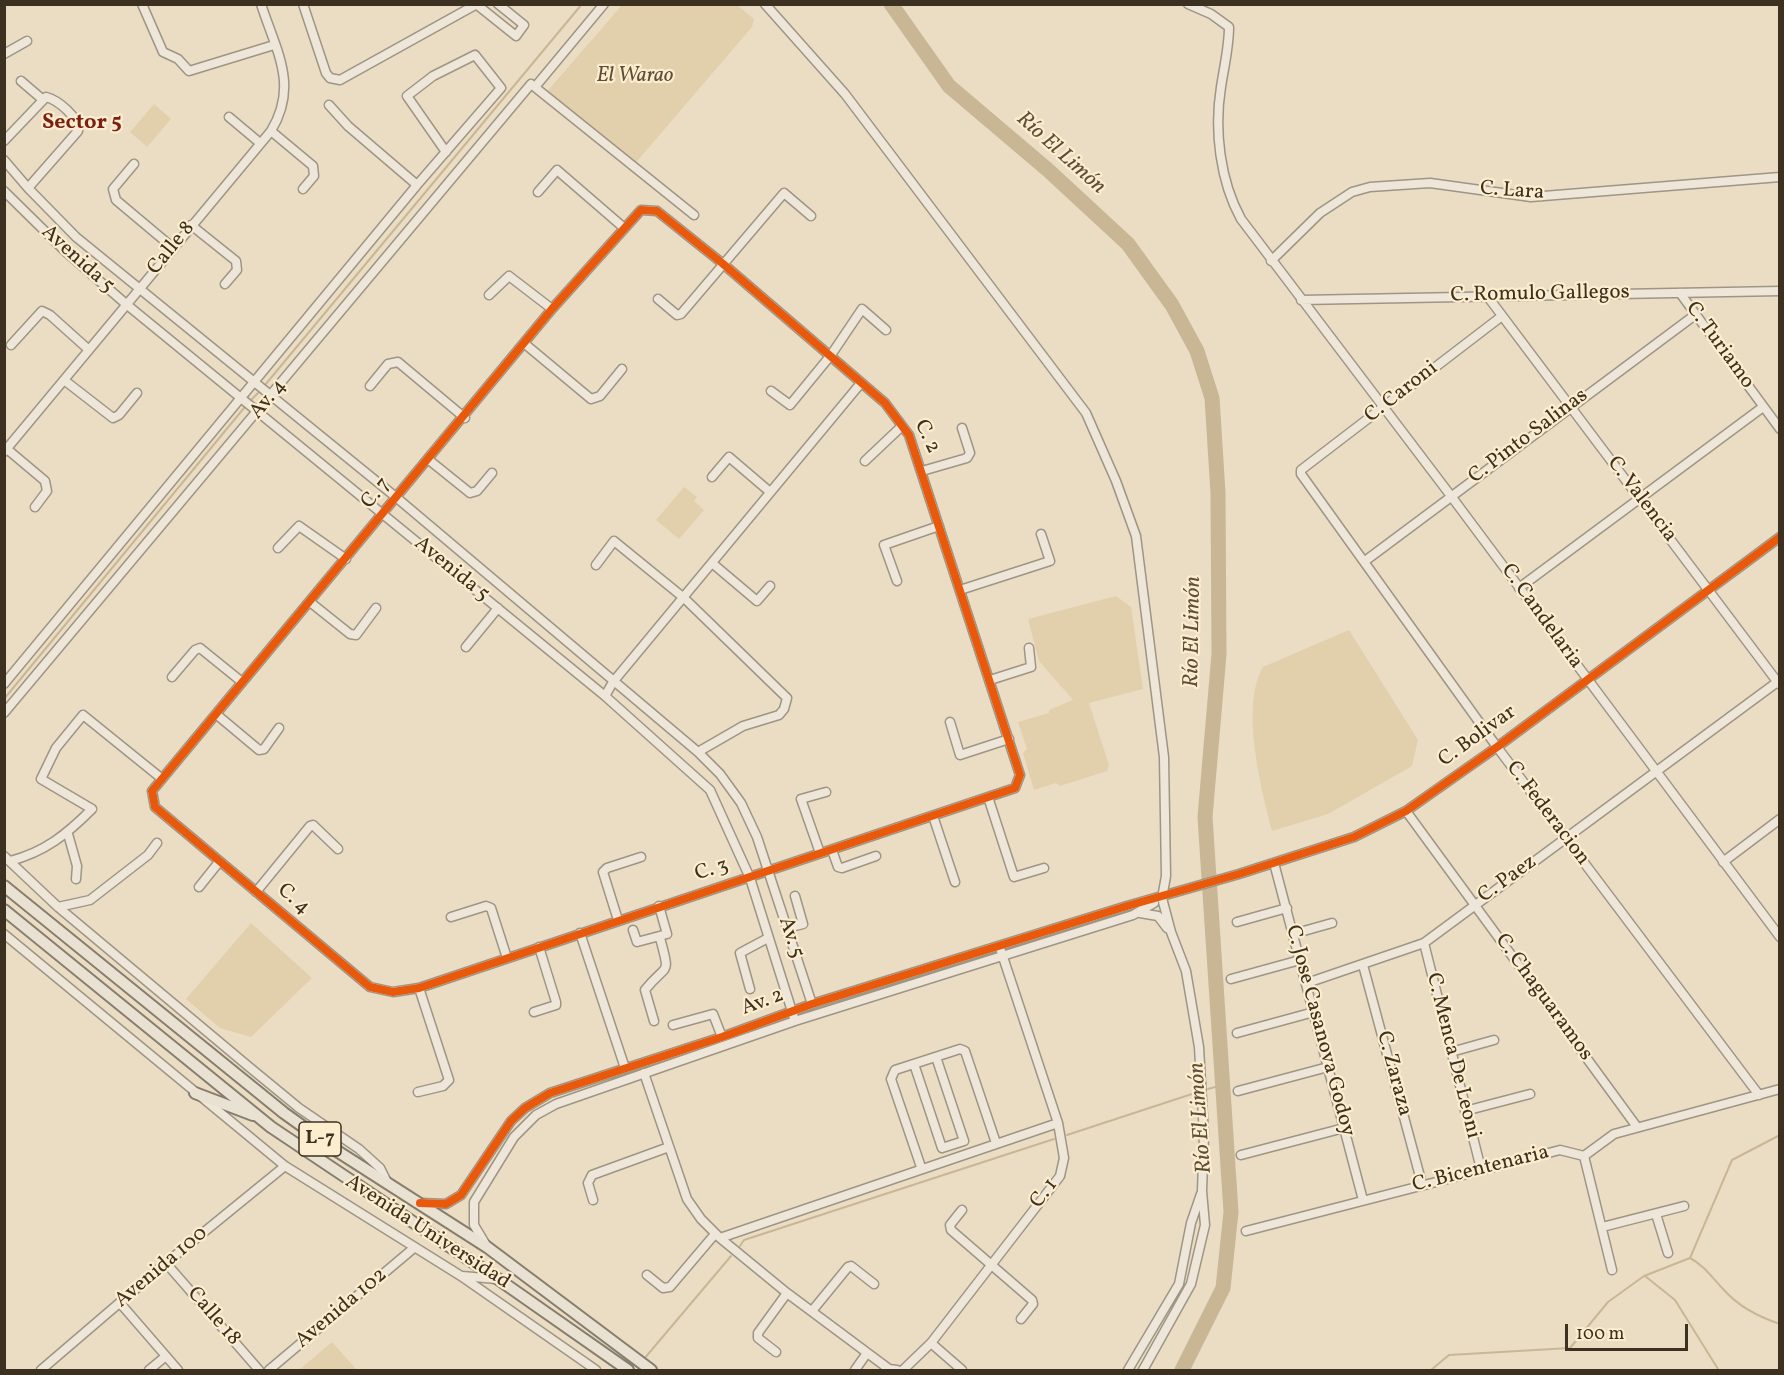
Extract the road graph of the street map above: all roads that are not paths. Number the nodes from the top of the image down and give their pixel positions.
1 (142, 4) edge
2 (261, 4) edge
3 (303, 4) edge
4 (498, 4) edge
5 (604, 4) edge
6 (765, 4) edge
7 (1188, 4) edge
8 (477, 5) edge
9 (27, 41) dead end
10 (274, 45) junction
11 (4, 54) edge
12 (21, 81) dead end
13 (533, 86) junction
14 (42, 99) junction
15 (329, 105) dead end
16 (229, 117) dead end
17 (271, 131) junction
18 (4, 141) edge
19 (260, 143) junction
20 (446, 152) junction
21 (4, 160) edge
22 (134, 164) dead end
23 (1779, 177) edge
24 (417, 185) junction
25 (28, 188) junction
26 (303, 189) dead end
27 (4, 191) edge
28 (538, 192) dead end
29 (641, 210) joint
30 (694, 215) dead end
31 (811, 216) dead end
32 (191, 225) junction
33 (623, 227) junction
34 (172, 247) junction
35 (1271, 261) junction
36 (722, 263) junction
37 (225, 284) dead end
38 (138, 289) junction
39 (1779, 291) edge
40 (1680, 293) junction
41 (489, 295) dead end
42 (1488, 297) junction
43 (658, 299) dead end
44 (1301, 300) junction
45 (126, 304) junction
46 (552, 309) junction
47 (1695, 315) junction
48 (1502, 316) junction
49 (886, 330) dead end
50 (525, 344) junction
51 (11, 345) dead end
52 (89, 350) junction
53 (831, 356) junction
54 (622, 369) dead end
55 (64, 380) junction
56 (255, 383) junction
57 (861, 383) junction
58 (370, 386) dead end
59 (771, 391) dead end
60 (136, 393) dead end
61 (272, 397) junction
62 (242, 400) junction
63 (1571, 405) junction
64 (1384, 407) junction
65 (1763, 407) junction
66 (258, 413) junction
67 (465, 418) junction
68 (902, 426) junction
69 (962, 428) dead end
70 (1779, 429) edge
71 (6, 450) edge
72 (429, 460) junction
73 (865, 461) dead end
74 (1301, 470) joint
75 (922, 471) junction
76 (492, 473) dead end
77 (712, 477) dead end
78 (770, 492) junction
79 (1451, 496) junction
80 (397, 498) junction
81 (1640, 498) junction
82 (34, 507) dead end
83 (383, 515) junction
84 (939, 526) junction
85 (1041, 534) dead end
86 (1779, 537) edge
87 (278, 548) dead end
88 (346, 559) junction
89 (1365, 561) junction
90 (712, 563) junction
91 (596, 565) dead end
92 (897, 581) dead end
93 (770, 586) dead end
94 (1519, 588) junction
95 (960, 590) junction
96 (1708, 590) junction
97 (684, 598) junction
98 (310, 602) junction
99 (376, 608) dead end
100 (498, 608) junction
101 (466, 648) dead end
102 (1029, 648) dead end
103 (172, 677) dead end
104 (990, 680) junction
105 (1587, 680) junction
106 (242, 682) junction
107 (613, 682) junction
108 (1779, 682) edge
109 (4, 684) edge
110 (605, 696) junction
111 (4, 713) edge
112 (216, 714) junction
113 (950, 722) dead end
114 (279, 728) dead end
115 (1009, 739) junction
116 (1497, 747) junction
117 (698, 752) junction
118 (1655, 772) junction
119 (161, 778) junction
120 (1015, 788) joint
121 (826, 792) dead end
122 (988, 797) junction
123 (155, 807) joint
124 (1406, 811) junction
125 (933, 816) junction
126 (1779, 819) edge
127 (68, 834) junction
128 (1565, 838) junction
129 (157, 843) dead end
130 (338, 849) dead end
131 (832, 850) junction
132 (820, 854) junction
133 (876, 856) dead end
134 (641, 857) dead end
135 (7, 859) edge
136 (219, 862) junction
137 (1723, 862) junction
138 (1274, 863) junction
139 (1044, 868) dead end
140 (768, 872) junction
141 (750, 878) junction
142 (76, 879) dead end
143 (955, 882) dead end
144 (4, 886) edge
145 (199, 887) dead end
146 (256, 892) junction
147 (795, 896) dead end
148 (1162, 898) junction
149 (1474, 904) junction
150 (659, 906) junction
151 (58, 907) junction
152 (1287, 908) junction
153 (4, 910) edge
154 (1133, 915) junction
155 (452, 917) dead end
156 (618, 920) junction
157 (1237, 922) dead end
158 (1332, 923) dead end
159 (787, 928) junction
160 (633, 930) dead end
161 (1171, 932) junction
162 (580, 933) junction
163 (1293, 933) junction
164 (4, 934) edge
165 (1779, 937) edge
166 (660, 938) junction
167 (768, 938) junction
168 (1424, 943) junction
169 (539, 947) junction
170 (1000, 947) junction
171 (1003, 956) junction
172 (507, 958) junction
173 (1300, 960) junction
174 (1363, 965) junction
175 (1231, 979) dead end
176 (1306, 983) junction
177 (419, 988) junction
178 (750, 989) dead end
179 (812, 1004) junction
180 (792, 1011) junction
181 (534, 1012) dead end
182 (1314, 1012) junction
183 (654, 1021) dead end
184 (795, 1021) junction
185 (673, 1025) dead end
186 (1237, 1033) dead end
187 (722, 1037) junction
188 (1494, 1040) dead end
189 (1451, 1052) junction
190 (936, 1056) junction
191 (914, 1064) junction
192 (625, 1068) junction
193 (1328, 1068) junction
194 (644, 1073) junction
195 (1779, 1089) edge
196 (1238, 1091) dead end
197 (418, 1092) dead end
198 (195, 1093) junction
199 (1530, 1094) dead end
200 (1759, 1095) junction
201 (1465, 1111) junction
202 (258, 1116) junction
203 (1058, 1123) junction
204 (1637, 1127) junction
205 (1344, 1128) junction
206 (996, 1143) junction
207 (669, 1147) junction
208 (1241, 1155) dead end
209 (1584, 1156) junction
210 (285, 1166) junction
211 (921, 1167) junction
212 (1481, 1169) junction
213 (388, 1184) junction
214 (1422, 1184) junction
215 (1203, 1191) junction
216 (593, 1200) dead end
217 (1363, 1200) junction
218 (420, 1203) junction
219 (1684, 1206) dead end
220 (962, 1210) dead end
221 (1656, 1214) junction
222 (1602, 1227) junction
223 (1246, 1231) dead end
224 (717, 1236) junction
225 (415, 1247) junction
226 (487, 1247) junction
227 (1668, 1253) dead end
228 (166, 1263) junction
229 (991, 1265) junction
230 (1612, 1270) dead end
231 (647, 1275) dead end
232 (461, 1276) junction
233 (498, 1279) junction
234 (874, 1284) dead end
235 (787, 1293) junction
236 (120, 1303) junction
237 (812, 1311) junction
238 (1021, 1320) dead end
239 (931, 1343) junction
240 (776, 1352) dead end
241 (867, 1353) junction
242 (166, 1356) junction
243 (41, 1371) edge
244 (148, 1371) edge
245 (178, 1371) edge
246 (259, 1371) edge
247 (269, 1371) edge
248 (596, 1371) edge
249 (628, 1371) edge
250 (651, 1371) edge
251 (855, 1371) edge
252 (897, 1371) edge
253 (903, 1371) edge
254 (962, 1371) edge
255 (1128, 1371) edge
256 (1143, 1371) edge

1 - 10 street
2 - 10 street
3 - 8 street
4 - 8 street
5 - 13 street, Av. 4
6 - 148 street
7 - 35 street
9 - 11 street
10 - 17 street, Calle 8
12 - 14 street
13 - 30 street
13 - 61 street, Av. 4
14 - 18 street
14 - 25 street
15 - 24 street
16 - 19 street
17 - 19 street, Calle 8
17 - 26 street
19 - 32 street, Calle 8
20 - 20 street, Av. 4
20 - 24 street, Av. 4
21 - 25 street, Avenida 5
22 - 34 street
23 - 35 street, C. Lara
24 - 56 street, Av. 4
25 - 38 street, Avenida 5
27 - 45 street, Avenida 5
28 - 33 street
29 - 33 street, C. 7
29 - 36 street, C. 2
31 - 36 street
32 - 34 street, Calle 8
32 - 37 street
33 - 46 street, C. 7
34 - 38 street, Calle 8
35 - 44 street
36 - 43 street
36 - 53 street, C. 2
38 - 45 street, Calle 8
38 - 56 street, Avenida 5
39 - 40 street, C. Romulo Gallegos
40 - 42 street, C. Romulo Gallegos
40 - 47 street, C. Turiamo
41 - 46 street
42 - 44 street, C. Romulo Gallegos
42 - 48 street, C. Valencia
44 - 64 street, C. Candelaria
45 - 52 street, Calle 8
45 - 62 street, Avenida 5
46 - 50 street, C. 7
47 - 63 street, C. Pinto Salinas
47 - 65 street, C. Turiamo
48 - 63 street, C. Valencia
48 - 64 street, C. Caroni
49 - 53 street
50 - 54 street
50 - 67 street, C. 7
51 - 52 street
52 - 55 street, Calle 8
53 - 57 street, C. 2
53 - 59 street
55 - 60 street
55 - 71 street, Calle 8
56 - 61 street, Avenida 5
56 - 62 street, Av. 4
57 - 68 street, C. 2
57 - 78 street
58 - 67 street
61 - 66 street, Av. 4
61 - 80 street, Avenida 5
62 - 66 street, Avenida 5
62 - 109 street, Av. 4
63 - 79 street, C. Pinto Salinas
63 - 81 street, C. Valencia
64 - 74 street, C. Caroni
64 - 79 street, C. Candelaria
65 - 70 street, C. Turiamo
65 - 81 street
66 - 83 street, Avenida 5
66 - 111 street, Av. 4
67 - 72 street, C. 7
68 - 73 street
68 - 75 street, C. 2
69 - 75 street
71 - 82 street
72 - 76 street
72 - 80 street, C. 7
74 - 89 street, C. Federacion
75 - 84 street, C. 2
77 - 78 street
78 - 90 street
79 - 89 street, C. Pinto Salinas
79 - 94 street, C. Candelaria
80 - 83 street, C. 7
80 - 107 street, Avenida 5
81 - 94 street
81 - 96 street, C. Valencia
83 - 88 street, C. 7
83 - 100 street, Avenida 5
84 - 92 street
84 - 95 street, C. 2
85 - 95 street
86 - 96 street, C. Bolivar
87 - 88 street
88 - 98 street, C. 7
89 - 116 street, C. Federacion
90 - 93 street
90 - 97 street
91 - 97 street
94 - 105 street, C. Candelaria
95 - 104 street, C. 2
96 - 105 street, C. Bolivar
96 - 108 street, C. Valencia
97 - 107 street
97 - 117 street
98 - 99 street
98 - 106 street, C. 7
100 - 101 street
100 - 110 street, Avenida 5
102 - 104 street
103 - 106 street
104 - 115 street, C. 2
105 - 116 street, C. Bolivar
105 - 118 street, C. Candelaria
106 - 112 street, C. 7
107 - 110 street
107 - 117 street, Avenida 5
108 - 118 street, C. Paez
110 - 141 street, Avenida 5
112 - 114 street
112 - 119 street, C. 7
113 - 115 street
115 - 120 street, C. 2
116 - 124 street, C. Bolivar
116 - 128 street, C. Federacion
117 - 140 street, Avenida 5
118 - 128 street, C. Paez
118 - 137 street, C. Candelaria
119 - 123 street, C. 7
119 - 127 street
120 - 122 street, C. 3
121 - 132 street
122 - 125 street, C. 3
122 - 139 street
123 - 136 street, C. 4
124 - 138 street, C. Bolivar
124 - 149 street, C. Chaguaramos
125 - 131 street, C. 3
125 - 143 street
126 - 137 street
127 - 135 street
127 - 142 street
128 - 149 street, C. Paez
128 - 200 street, C. Federacion
129 - 151 street
130 - 146 street
131 - 132 street, C. 3
131 - 133 street
132 - 140 street, C. 3
134 - 156 street
135 - 151 street, Avenida Universidad / L-7
136 - 145 street
136 - 146 street, C. 4
137 - 165 street, C. Candelaria
138 - 148 street, C. Bolivar
138 - 152 street, C. Jose Casanova Godoy
140 - 141 street, C. 3
140 - 159 street, Av. 5
141 - 150 street, C. 3
141 - 167 street, Avenida 5
144 - 213 main road, Avenida Universidad / L-7
146 - 177 street, C. 4
147 - 159 street
148 - 154 street, Av. 2
148 - 161 street
148 - 170 street, Av. 2
149 - 168 street, C. Paez
149 - 204 street, C. Chaguaramos
150 - 156 street, C. 3
150 - 166 street
151 - 213 street, Avenida Universidad / L-7
152 - 157 street
152 - 163 street, C. Jose Casanova Godoy
153 - 202 main road, Avenida Universidad / L-7
154 - 161 street
154 - 171 street, Av. 2
155 - 172 street
156 - 162 street, C. 3
158 - 163 street
159 - 179 street, Av. 5
160 - 166 street
161 - 215 street
162 - 169 street, C. 3
162 - 192 street
163 - 173 street, C. Jose Casanova Godoy
164 - 198 street, Avenida Universidad / L-7
166 - 183 street
167 - 178 street
167 - 180 street, Avenida 5
168 - 174 street, C. Paez
168 - 189 street, C. Menca De Leoni
169 - 172 street, C. 3
169 - 181 street
170 - 171 street, C. 1
170 - 179 street, Av. 2
171 - 184 street, Av. 2
171 - 203 street, C. 1
172 - 177 street, C. 3
173 - 175 street
173 - 176 street, C. Jose Casanova Godoy
174 - 176 street, C. Paez
174 - 214 street, C. Zaraza
176 - 182 street, C. Jose Casanova Godoy
177 - 197 street
179 - 180 street, Av. 2
180 - 184 street, Avenida 5
180 - 187 street, Av. 2
182 - 186 street
182 - 193 street, C. Jose Casanova Godoy
184 - 194 street, Av. 2
185 - 187 street
187 - 192 street, Av. 2
188 - 189 street
189 - 201 street, C. Menca De Leoni
190 - 191 street
190 - 191 street
190 - 206 street
191 - 211 street
192 - 218 street, Av. 2
193 - 196 street
193 - 205 street, C. Jose Casanova Godoy
194 - 207 street
194 - 226 street, Av. 2
195 - 200 street
198 - 202 main road
198 - 210 street, Avenida Universidad / L-7
199 - 201 street
200 - 204 street
201 - 212 street, C. Menca De Leoni
202 - 233 main road, Avenida Universidad / L-7
203 - 206 street
203 - 229 street, C. 1
204 - 209 street
205 - 208 street
205 - 217 street, C. Jose Casanova Godoy
206 - 211 street
207 - 216 street
207 - 224 street
209 - 212 street, C. Bicentenaria
209 - 222 street
210 - 225 street, Avenida Universidad / L-7
210 - 228 street, Avenida 100
211 - 224 street
212 - 214 street, C. Bicentenaria
213 - 218 main road, Avenida Universidad / L-7
214 - 217 street, C. Bicentenaria
215 - 255 street
215 - 256 street
217 - 223 street, C. Bicentenaria
218 - 226 main road, Avenida Universidad / L-7
219 - 221 street
220 - 229 street
221 - 222 street
221 - 227 street
222 - 230 street
224 - 231 street
224 - 235 street
225 - 232 street, Avenida Universidad / L-7
225 - 247 street, Avenida 102
226 - 250 main road, Avenida Universidad / L-7
228 - 236 street, Avenida 100
228 - 246 street, Calle 18
229 - 238 street
229 - 239 street, C. 1
232 - 233 street
232 - 248 street, Avenida Universidad / L-7
233 - 249 main road, Avenida Universidad / L-7
234 - 237 street
235 - 237 street
235 - 240 street
236 - 242 street
236 - 243 street, Avenida 100
237 - 241 street
239 - 253 street, C. 1
239 - 254 street
241 - 251 street
241 - 252 street
242 - 244 street
242 - 245 street

